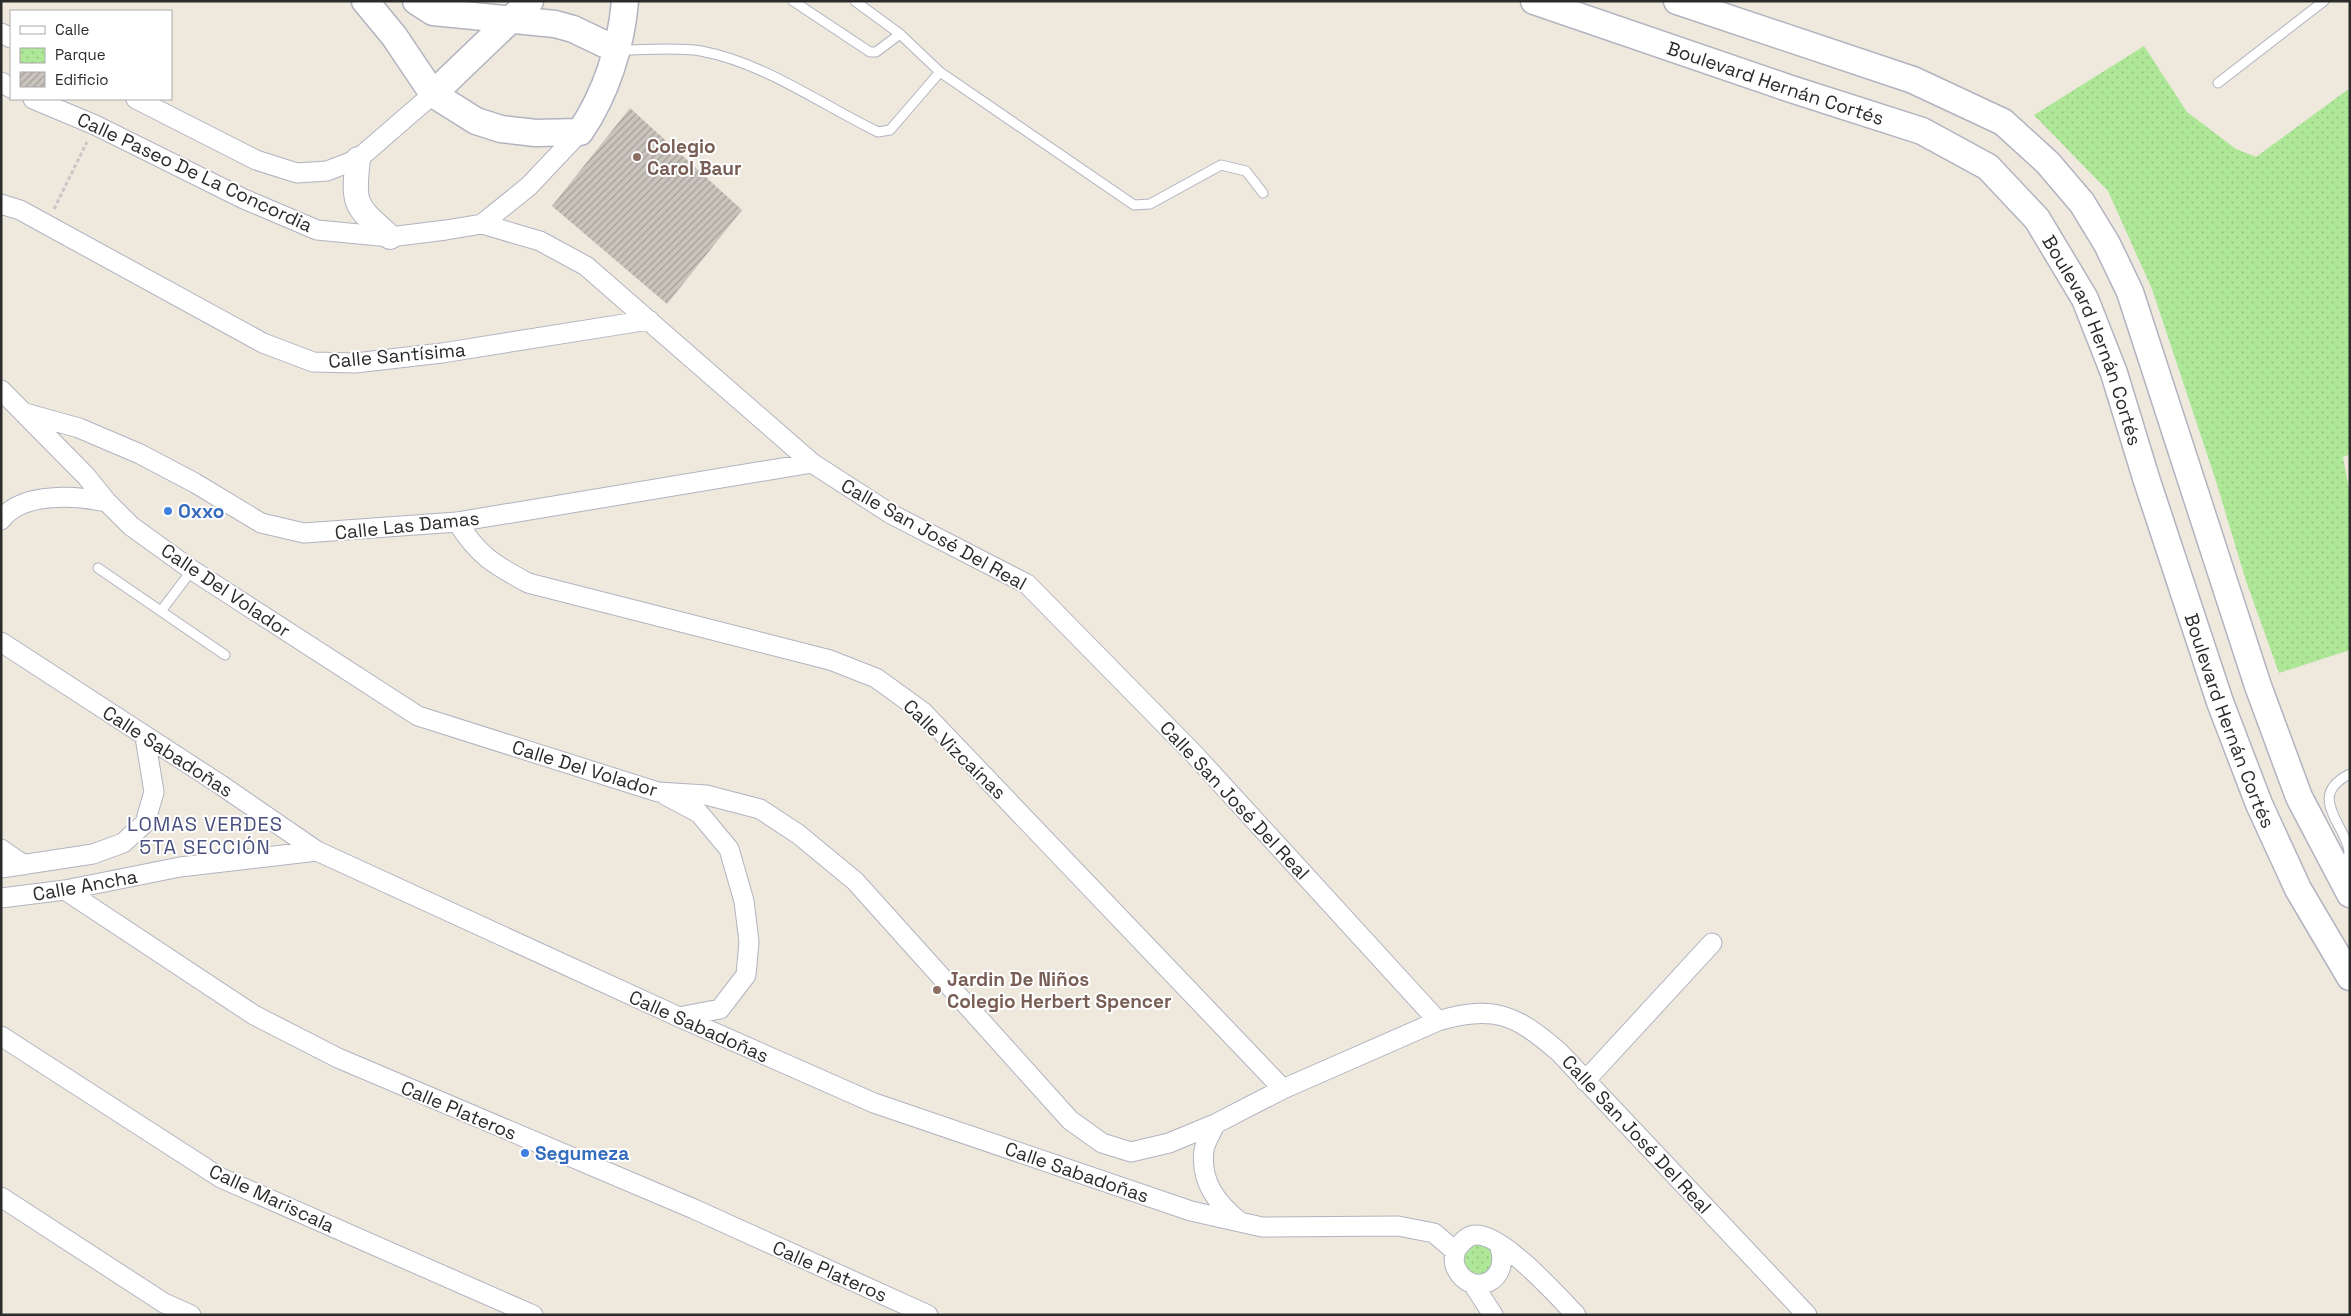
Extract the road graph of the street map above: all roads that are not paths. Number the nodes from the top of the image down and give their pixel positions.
1 (365, 1) edge
2 (416, 1) edge
3 (626, 1) edge
4 (793, 1) edge
5 (855, 1) edge
6 (1534, 1) edge
7 (1677, 1) edge
8 (2324, 1) edge
9 (522, 10) edge
10 (900, 34) junction
11 (617, 50) junction
12 (940, 72) junction
13 (2218, 83) dead end
14 (433, 94) junction
15 (35, 100) edge
16 (138, 100) edge
17 (580, 132) junction
18 (358, 160) junction
19 (1264, 193) dead end
20 (1, 204) edge
21 (482, 224) junction
22 (390, 237) junction
23 (649, 320) junction
24 (1, 390) edge
25 (25, 413) junction
26 (812, 463) junction
27 (107, 502) junction
28 (1, 520) edge
29 (457, 522) junction
30 (98, 568) dead end
31 (192, 570) junction
32 (161, 611) junction
33 (1, 642) edge
34 (225, 655) dead end
35 (145, 737) junction
36 (2350, 774) edge
37 (658, 792) junction
38 (2328, 832) junction
39 (1, 849) edge
40 (317, 852) junction
41 (2282, 855) junction
42 (24, 865) junction
43 (1, 868) edge
44 (2337, 871) junction
45 (2298, 889) junction
46 (64, 890) junction
47 (2350, 894) edge
48 (1, 898) edge
49 (1712, 943) dead end
50 (2350, 977) edge
51 (679, 1018) junction
52 (1438, 1020) junction
53 (1, 1036) edge
54 (1585, 1081) junction
55 (1283, 1089) junction
56 (1215, 1124) junction
57 (1, 1196) edge
58 (1242, 1224) junction
59 (1499, 1245) junction
60 (1455, 1251) junction
61 (1472, 1284) junction
62 (191, 1315) edge
63 (533, 1315) edge
64 (928, 1315) edge
65 (1493, 1315) edge
66 (1576, 1315) edge
67 (1807, 1315) edge

1 - 14 main road
2 - 9 main road
3 - 11 main road
4 - 10 lane
5 - 10 lane
6 - 41 main road, Boulevard Hernán Cortés
7 - 38 main road, Boulevard Hernán Cortés
8 - 13 lane
9 - 11 main road
9 - 14 main road
10 - 12 lane
11 - 12 lane
11 - 17 main road
12 - 19 lane
14 - 17 main road
14 - 18 street
15 - 22 street, Calle Paseo De La Concordia
16 - 18 street, Calle Paseo De La Concordia
17 - 21 street
18 - 22 street
20 - 23 street, Calle Santísima
21 - 22 street, Calle Paseo De La Concordia
21 - 23 street, Calle San José Del Real
23 - 26 street, Calle San José Del Real
24 - 25 street, Calle Del Volador
25 - 27 street, Calle Del Volador
25 - 29 street, Calle Las Damas
26 - 29 street, Calle Las Damas
26 - 52 street, Calle San José Del Real
27 - 28 street
27 - 31 street, Calle Del Volador
29 - 55 street, Calle Vizcaínas
30 - 32 lane
31 - 32 lane
31 - 37 street, Calle Del Volador
32 - 34 lane
33 - 35 street, Calle Sabadoñas
35 - 40 street, Calle Sabadoñas
35 - 42 street, Calle Ancha
36 - 38 lane
37 - 51 street
37 - 56 street, Calle Del Volador
38 - 41 main road
38 - 44 main road, Boulevard Hernán Cortés
39 - 42 street
40 - 46 street, Calle Ancha
40 - 51 street, Calle Sabadoñas
41 - 45 main road, Boulevard Hernán Cortés
42 - 43 street, Calle Ancha
44 - 45 main road
44 - 47 main road, Boulevard Hernán Cortés
45 - 50 main road, Boulevard Hernán Cortés
46 - 48 street, Calle Ancha
46 - 64 street, Calle Plateros
49 - 54 street
51 - 58 street, Calle Sabadoñas
52 - 54 street, Calle San José Del Real
52 - 55 street, Calle San José Del Real
53 - 63 street, Calle Mariscala
54 - 67 street, Calle San José Del Real
55 - 56 street, Calle Del Volador
56 - 58 street
57 - 62 street
58 - 60 street, Calle Sabadoñas
59 - 60 street
59 - 61 street
59 - 66 street
60 - 61 street
61 - 65 street

